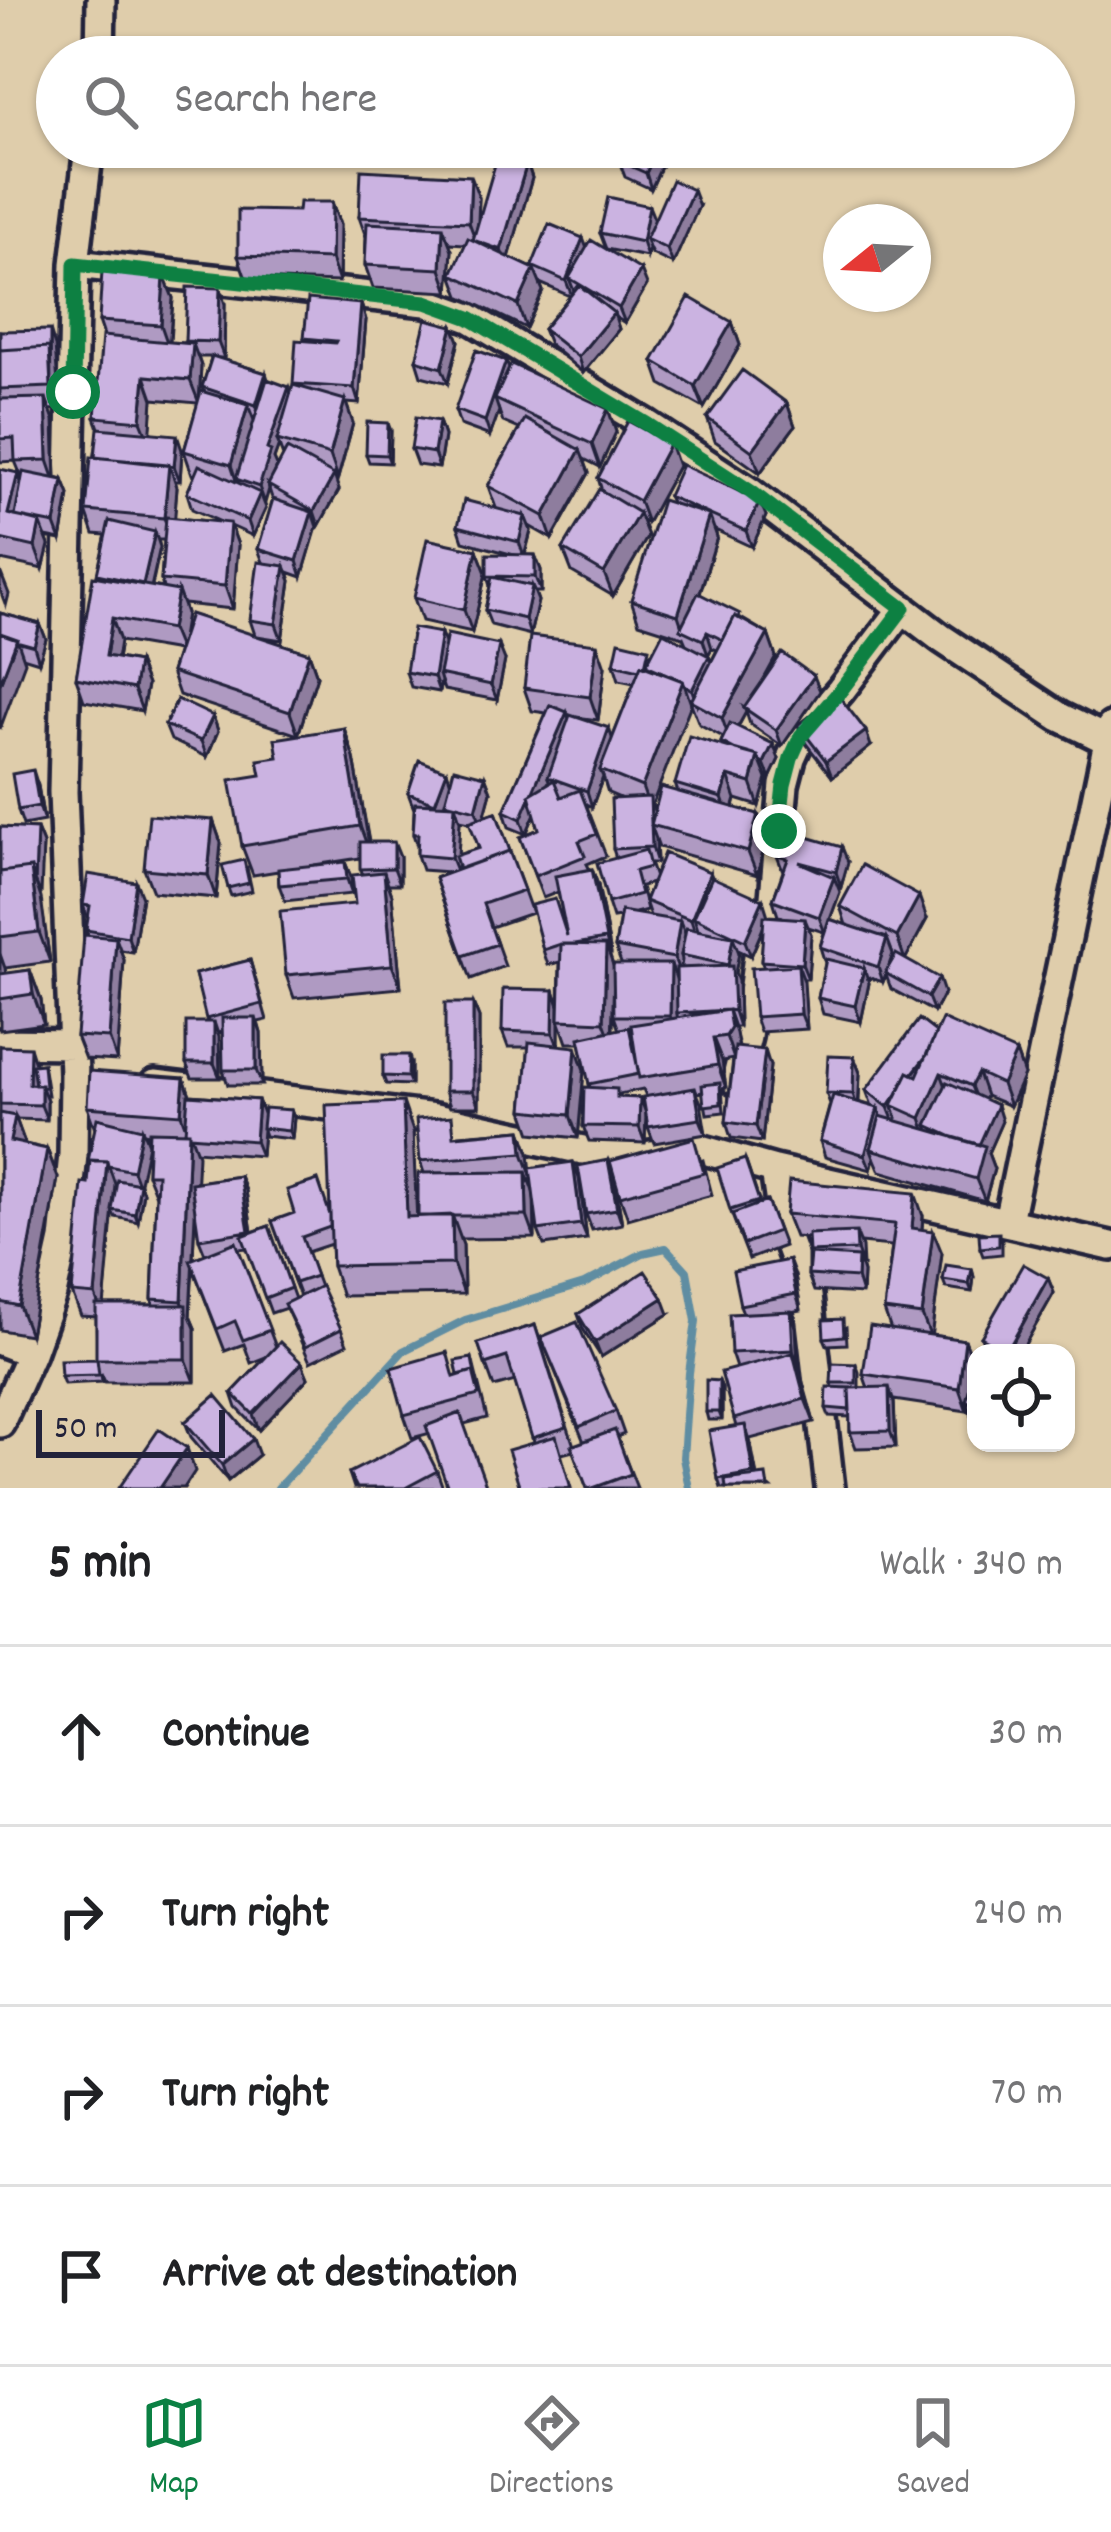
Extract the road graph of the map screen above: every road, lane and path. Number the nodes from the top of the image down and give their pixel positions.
1 (101, 0) edge
2 (100, 36) edge
3 (86, 168) edge
4 (75, 264) junction
5 (903, 608) junction
6 (1110, 737) edge
7 (0, 1043) edge
8 (73, 1044) junction
9 (97, 1076) junction
10 (730, 1134) junction
11 (775, 1170) junction
12 (1008, 1221) junction
13 (1111, 1246) edge
14 (0, 1341) edge
15 (31, 1353) junction
16 (0, 1423) edge
17 (830, 1488) edge

1 - 2 street
3 - 4 street
4 - 5 street
4 - 8 street
5 - 6 street
5 - 10 street
6 - 12 street
7 - 8 street
8 - 9 street
9 - 10 street
9 - 15 street
10 - 11 street
11 - 12 street
11 - 17 street
12 - 13 street
14 - 15 street
15 - 16 street

